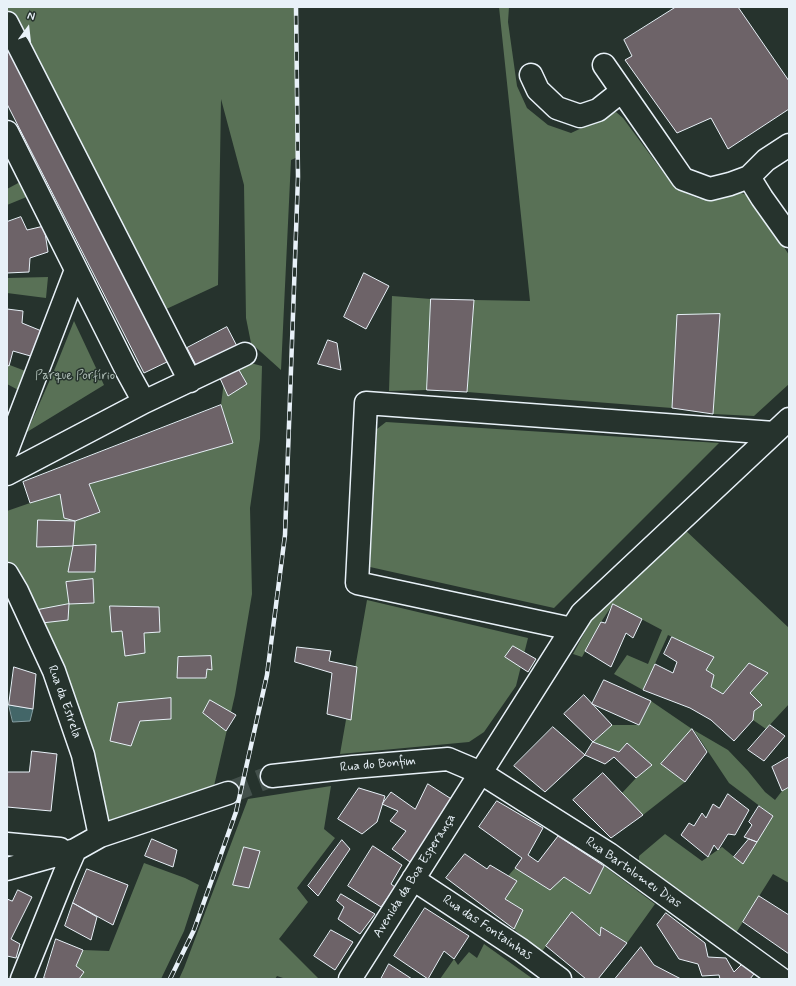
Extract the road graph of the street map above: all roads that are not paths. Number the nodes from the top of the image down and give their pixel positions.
1 (7, 23) edge
2 (604, 65) dead end
3 (531, 75) dead end
4 (622, 91) junction
5 (7, 132) edge
6 (789, 145) edge
7 (750, 177) junction
8 (789, 236) edge
9 (76, 270) junction
10 (245, 354) dead end
11 (190, 381) junction
12 (144, 402) junction
13 (782, 426) edge
14 (7, 450) edge
15 (7, 474) edge
16 (7, 574) edge
17 (572, 629) junction
18 (481, 773) junction
19 (272, 776) tunnel mouth
20 (228, 793) tunnel mouth
21 (100, 836) junction
22 (7, 844) edge
23 (75, 850) junction
24 (7, 869) edge
25 (414, 879) junction
26 (22, 979) edge
27 (350, 979) edge
28 (560, 979) edge
29 (781, 979) edge

1 - 11 street
2 - 4 street
3 - 4 street
4 - 7 street
5 - 9 street
6 - 7 street
7 - 8 street
9 - 12 street
9 - 14 street
10 - 11 street
11 - 12 street
12 - 15 street
13 - 17 street, Avenida da Boa Esperança
13 - 17 street
16 - 21 street, Rua da Estrela
17 - 18 street, Avenida da Boa Esperança
18 - 19 street, Rua do Bonfim
18 - 25 street, Avenida da Boa Esperança
18 - 29 street, Rua Bartolomeu Dias
20 - 21 street
21 - 23 street
22 - 23 street
23 - 24 street
23 - 26 street
25 - 27 street, Avenida da Boa Esperança
25 - 28 street, Rua das Fontainhas

